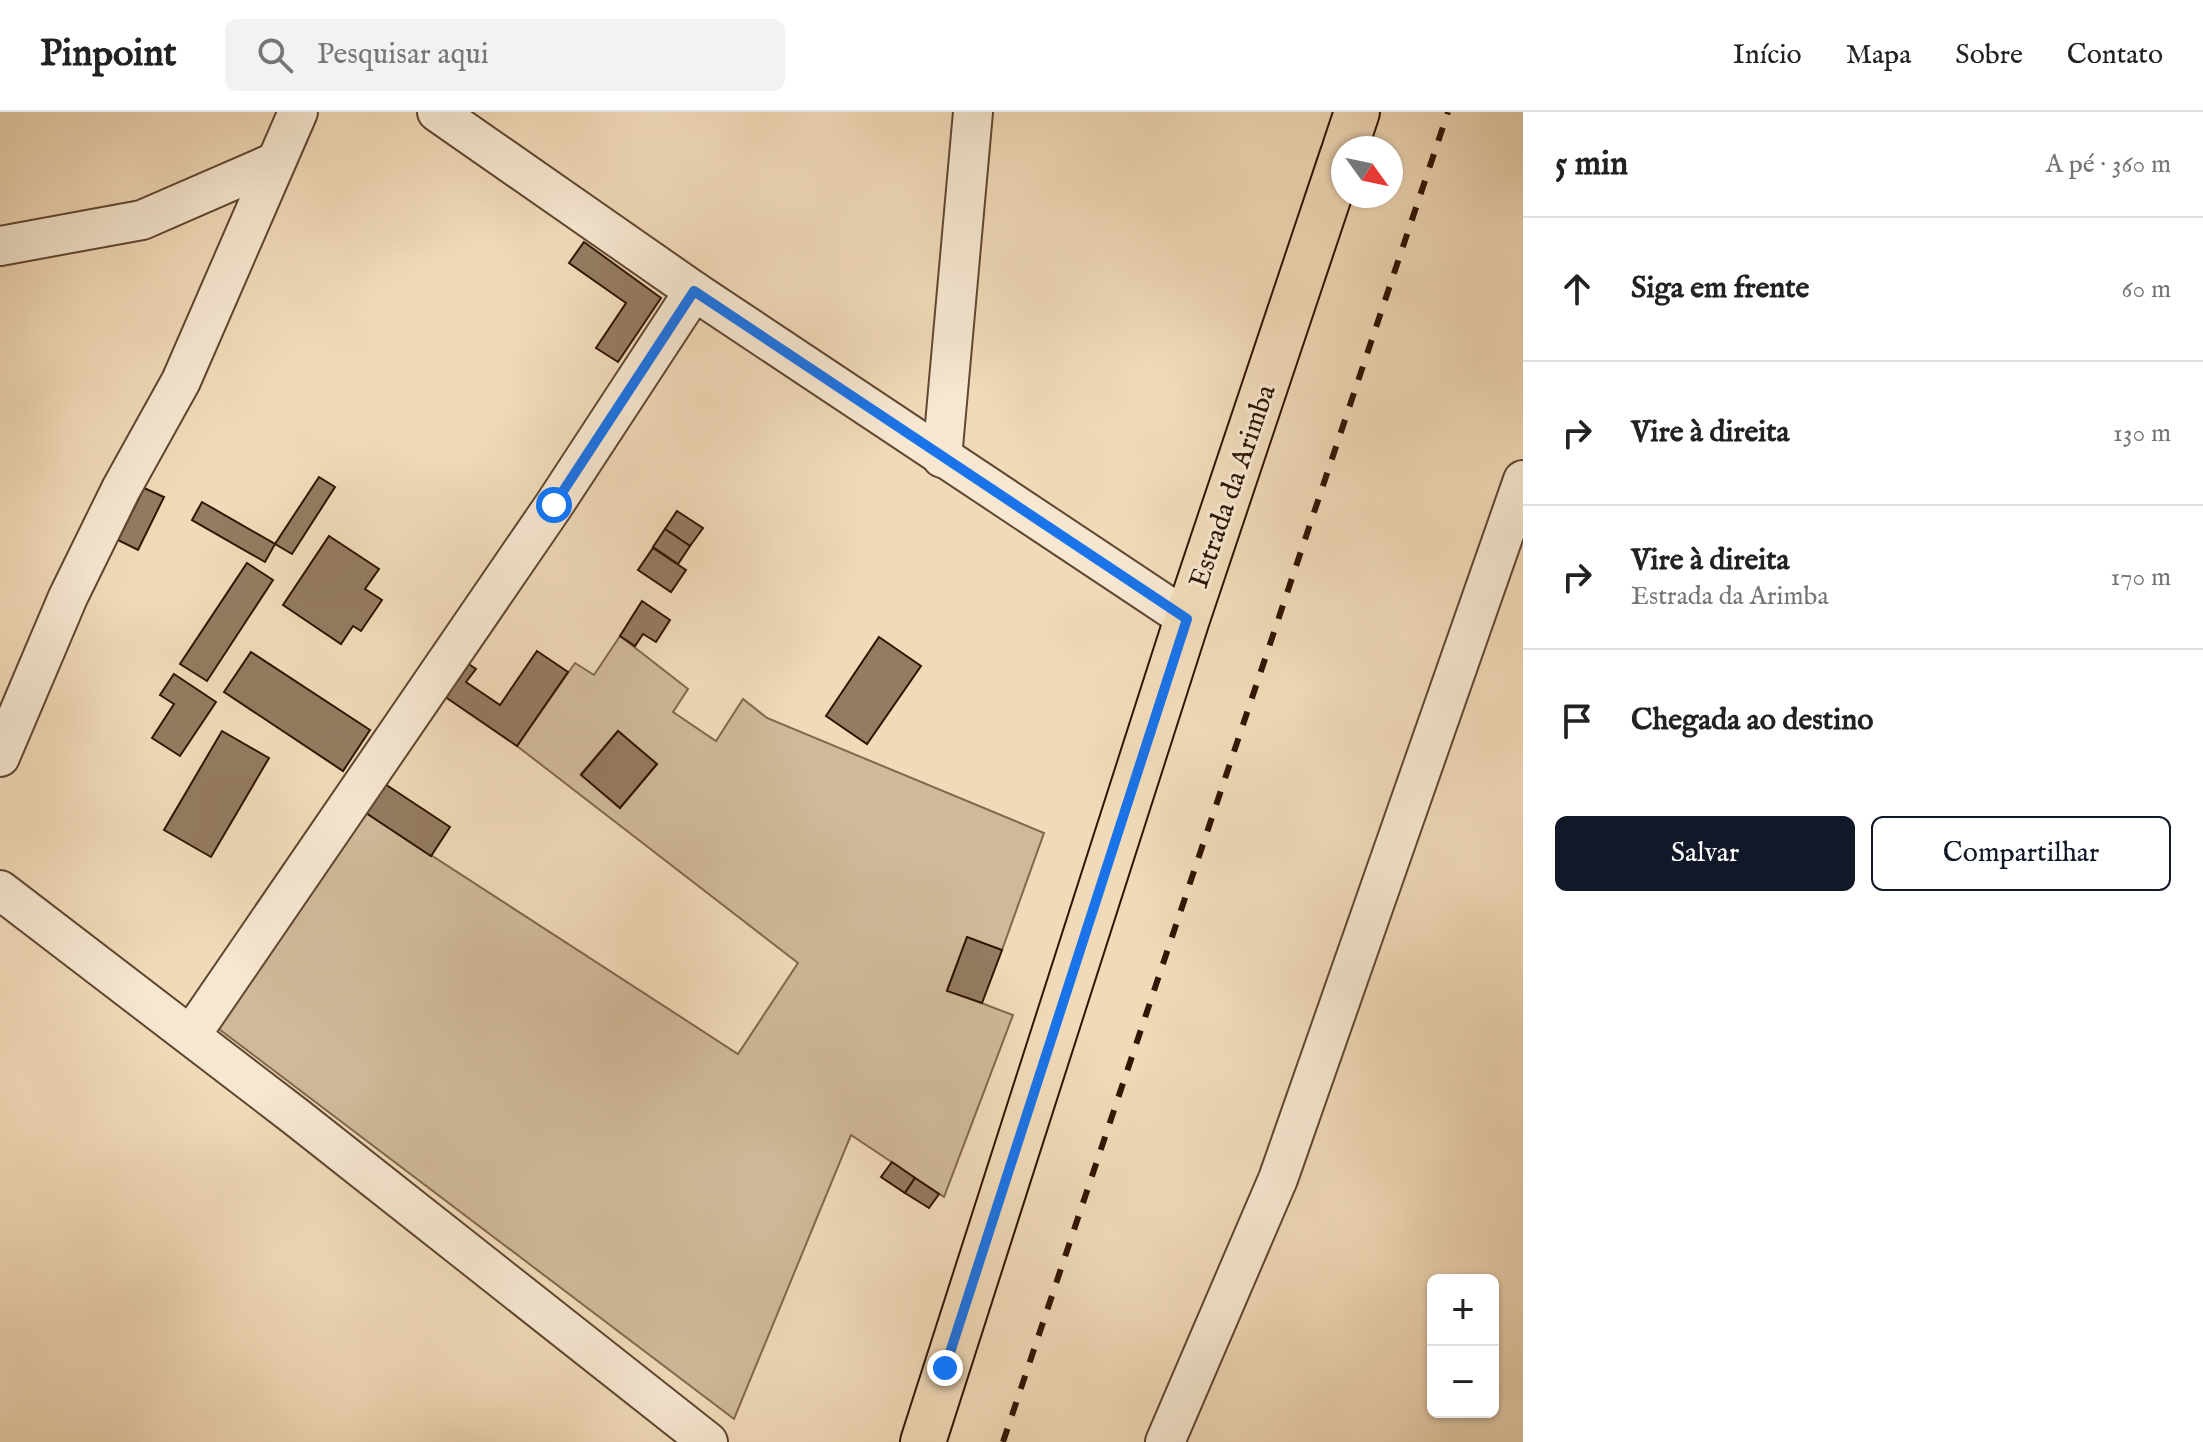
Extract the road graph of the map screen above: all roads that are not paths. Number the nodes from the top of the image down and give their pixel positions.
1 (298, 112) edge
2 (437, 112) edge
3 (973, 112) edge
4 (1357, 112) edge
5 (1349, 136) edge
6 (273, 163) junction
7 (1331, 190) edge
8 (0, 246) edge
9 (694, 291) junction
10 (942, 458) junction
11 (1523, 480) edge
12 (1187, 619) junction
13 (0, 757) edge
14 (0, 890) edge
15 (191, 1035) junction
16 (945, 1368) junction
17 (708, 1442) edge
18 (901, 1442) edge
19 (923, 1442) edge
20 (1165, 1442) edge

1 - 6 street
2 - 9 street
3 - 10 street
4 - 5 main road, Estrada da Arimba
6 - 8 street
6 - 13 street
7 - 12 main road, Estrada da Arimba
9 - 10 street
9 - 15 street
10 - 12 street
11 - 20 street
12 - 16 main road, Estrada da Arimba
14 - 15 street
15 - 17 street
16 - 18 main road
16 - 19 main road

